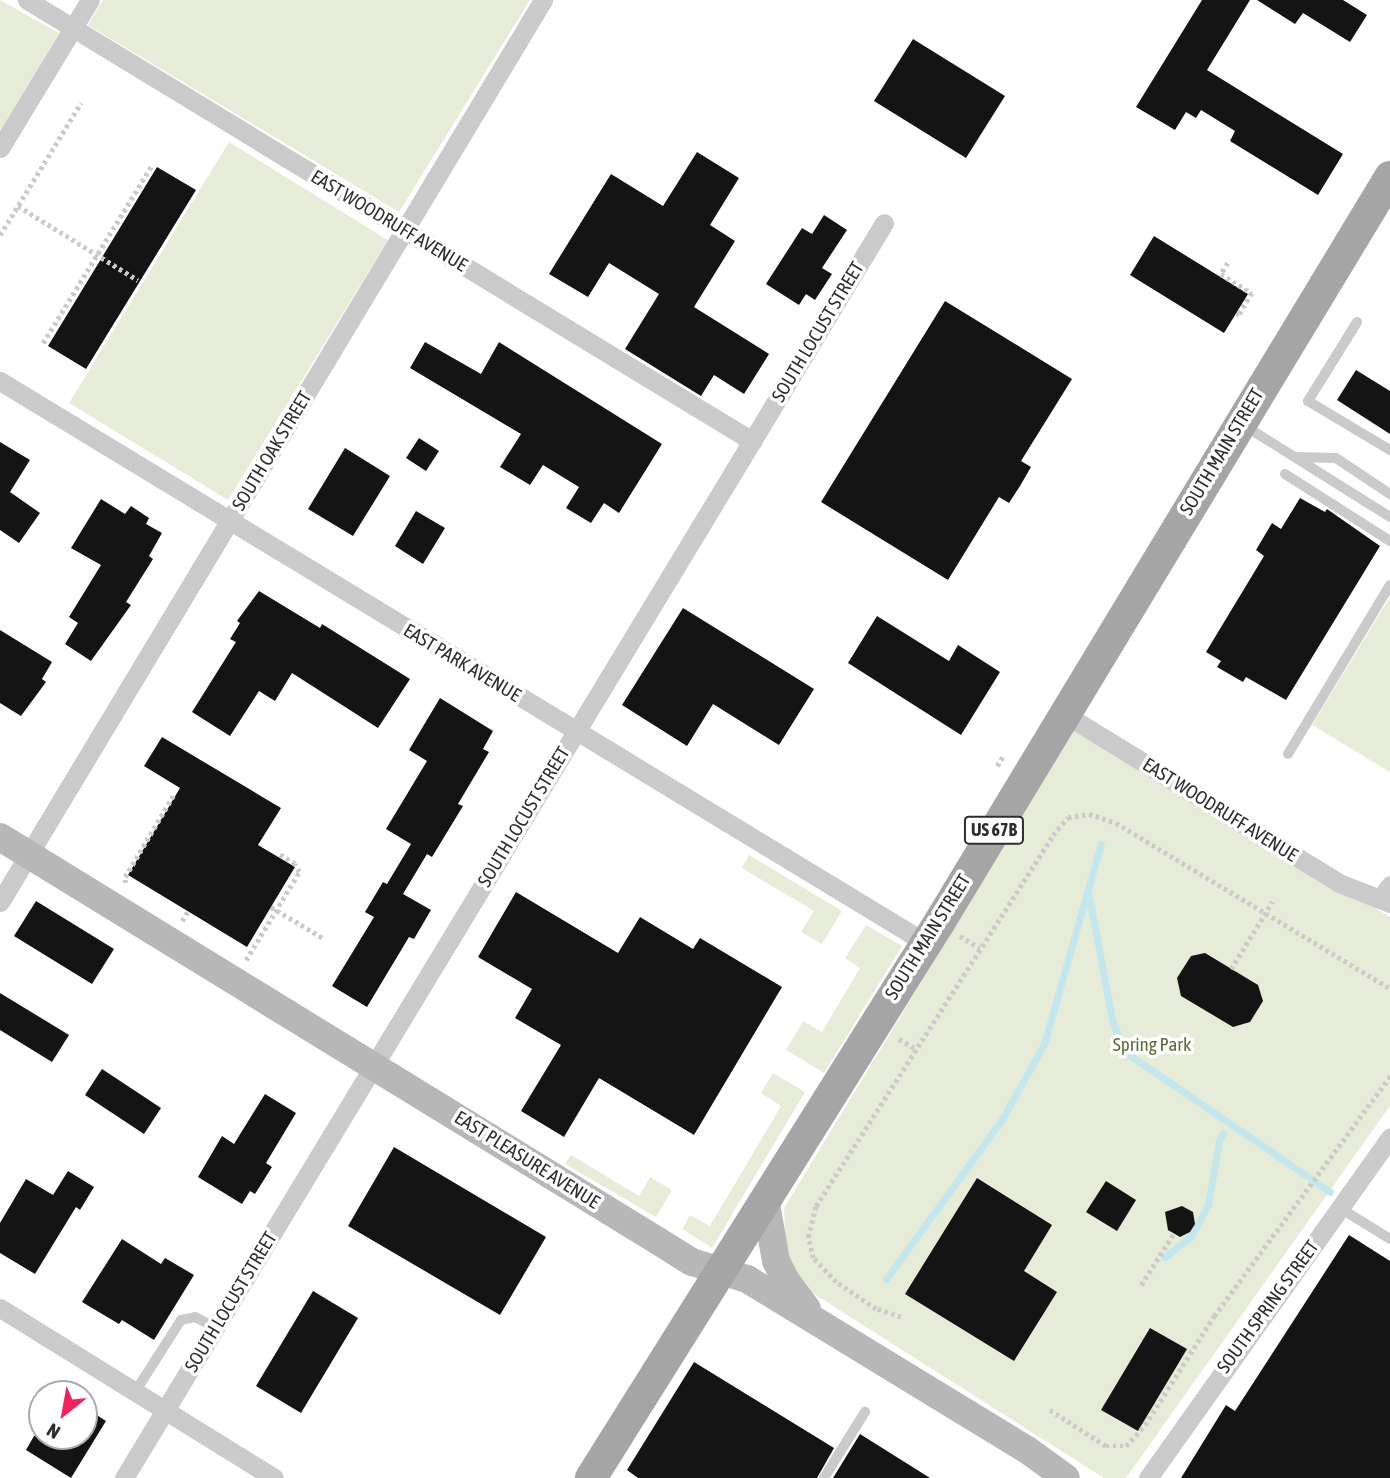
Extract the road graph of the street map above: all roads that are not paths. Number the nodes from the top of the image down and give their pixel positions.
1 (27, 0) edge
2 (90, 0) edge
3 (544, 0) edge
4 (73, 28) junction
5 (0, 148) edge
6 (1390, 177) edge
7 (884, 223) dead end
8 (405, 230) junction
9 (1357, 322) dead end
10 (0, 381) edge
11 (1239, 423) junction
12 (752, 441) junction
13 (1390, 450) edge
14 (1295, 457) junction
15 (1285, 474) dead end
16 (1390, 494) edge
17 (1390, 517) edge
18 (229, 522) junction
19 (1390, 541) edge
20 (1390, 585) edge
21 (1063, 713) junction
22 (576, 731) junction
23 (1287, 754) dead end
24 (0, 837) edge
25 (29, 855) junction
26 (1387, 896) edge
27 (0, 902) edge
28 (926, 943) junction
29 (374, 1065) junction
30 (1390, 1137) edge
31 (765, 1198) junction
32 (1340, 1208) junction
33 (1390, 1240) edge
34 (720, 1270) junction
35 (0, 1308) edge
36 (821, 1324) junction
37 (215, 1328) junction
38 (135, 1392) junction
39 (165, 1411) junction
40 (864, 1412) dead end
41 (1060, 1476) edge
42 (124, 1478) edge
43 (274, 1478) edge
44 (591, 1478) edge
45 (824, 1478) edge
46 (1148, 1478) edge

1 - 4 street, EAST WOODRUFF AVENUE
2 - 4 street
3 - 8 street, SOUTH OAK STREET
4 - 5 street
4 - 8 street, EAST WOODRUFF AVENUE
6 - 11 main road, SOUTH MAIN STREET / US 67B
7 - 12 street, SOUTH LOCUST STREET
8 - 12 street, EAST WOODRUFF AVENUE
8 - 18 street, SOUTH OAK STREET
9 - 13 lane
10 - 18 street, EAST PARK AVENUE
11 - 14 lane
11 - 21 main road, SOUTH MAIN STREET / US 67B
12 - 22 street, SOUTH LOCUST STREET
14 - 16 lane
14 - 17 lane
15 - 19 lane
18 - 22 street, EAST PARK AVENUE
18 - 25 street, SOUTH OAK STREET
20 - 23 lane
21 - 26 street, EAST WOODRUFF AVENUE
21 - 28 main road, SOUTH MAIN STREET / US 67B
22 - 28 street, EAST PARK AVENUE
22 - 29 street, SOUTH LOCUST STREET
24 - 25 street, EAST PLEASURE AVENUE
25 - 27 street, SOUTH OAK STREET
25 - 29 street, EAST PLEASURE AVENUE
28 - 31 main road, SOUTH MAIN STREET / US 67B
29 - 34 street, EAST PLEASURE AVENUE
29 - 37 street, SOUTH LOCUST STREET
30 - 32 street, SOUTH SPRING STREET
31 - 34 main road, SOUTH MAIN STREET / US 67B
31 - 36 street
32 - 33 lane
32 - 46 street, SOUTH SPRING STREET
34 - 36 street, EAST PLEASURE AVENUE
34 - 44 main road, SOUTH MAIN STREET / US 67B
35 - 38 street
36 - 41 street, EAST PLEASURE AVENUE
37 - 38 lane
37 - 39 street, SOUTH LOCUST STREET
38 - 39 street
39 - 42 street, SOUTH LOCUST STREET
39 - 43 street
40 - 45 lane

